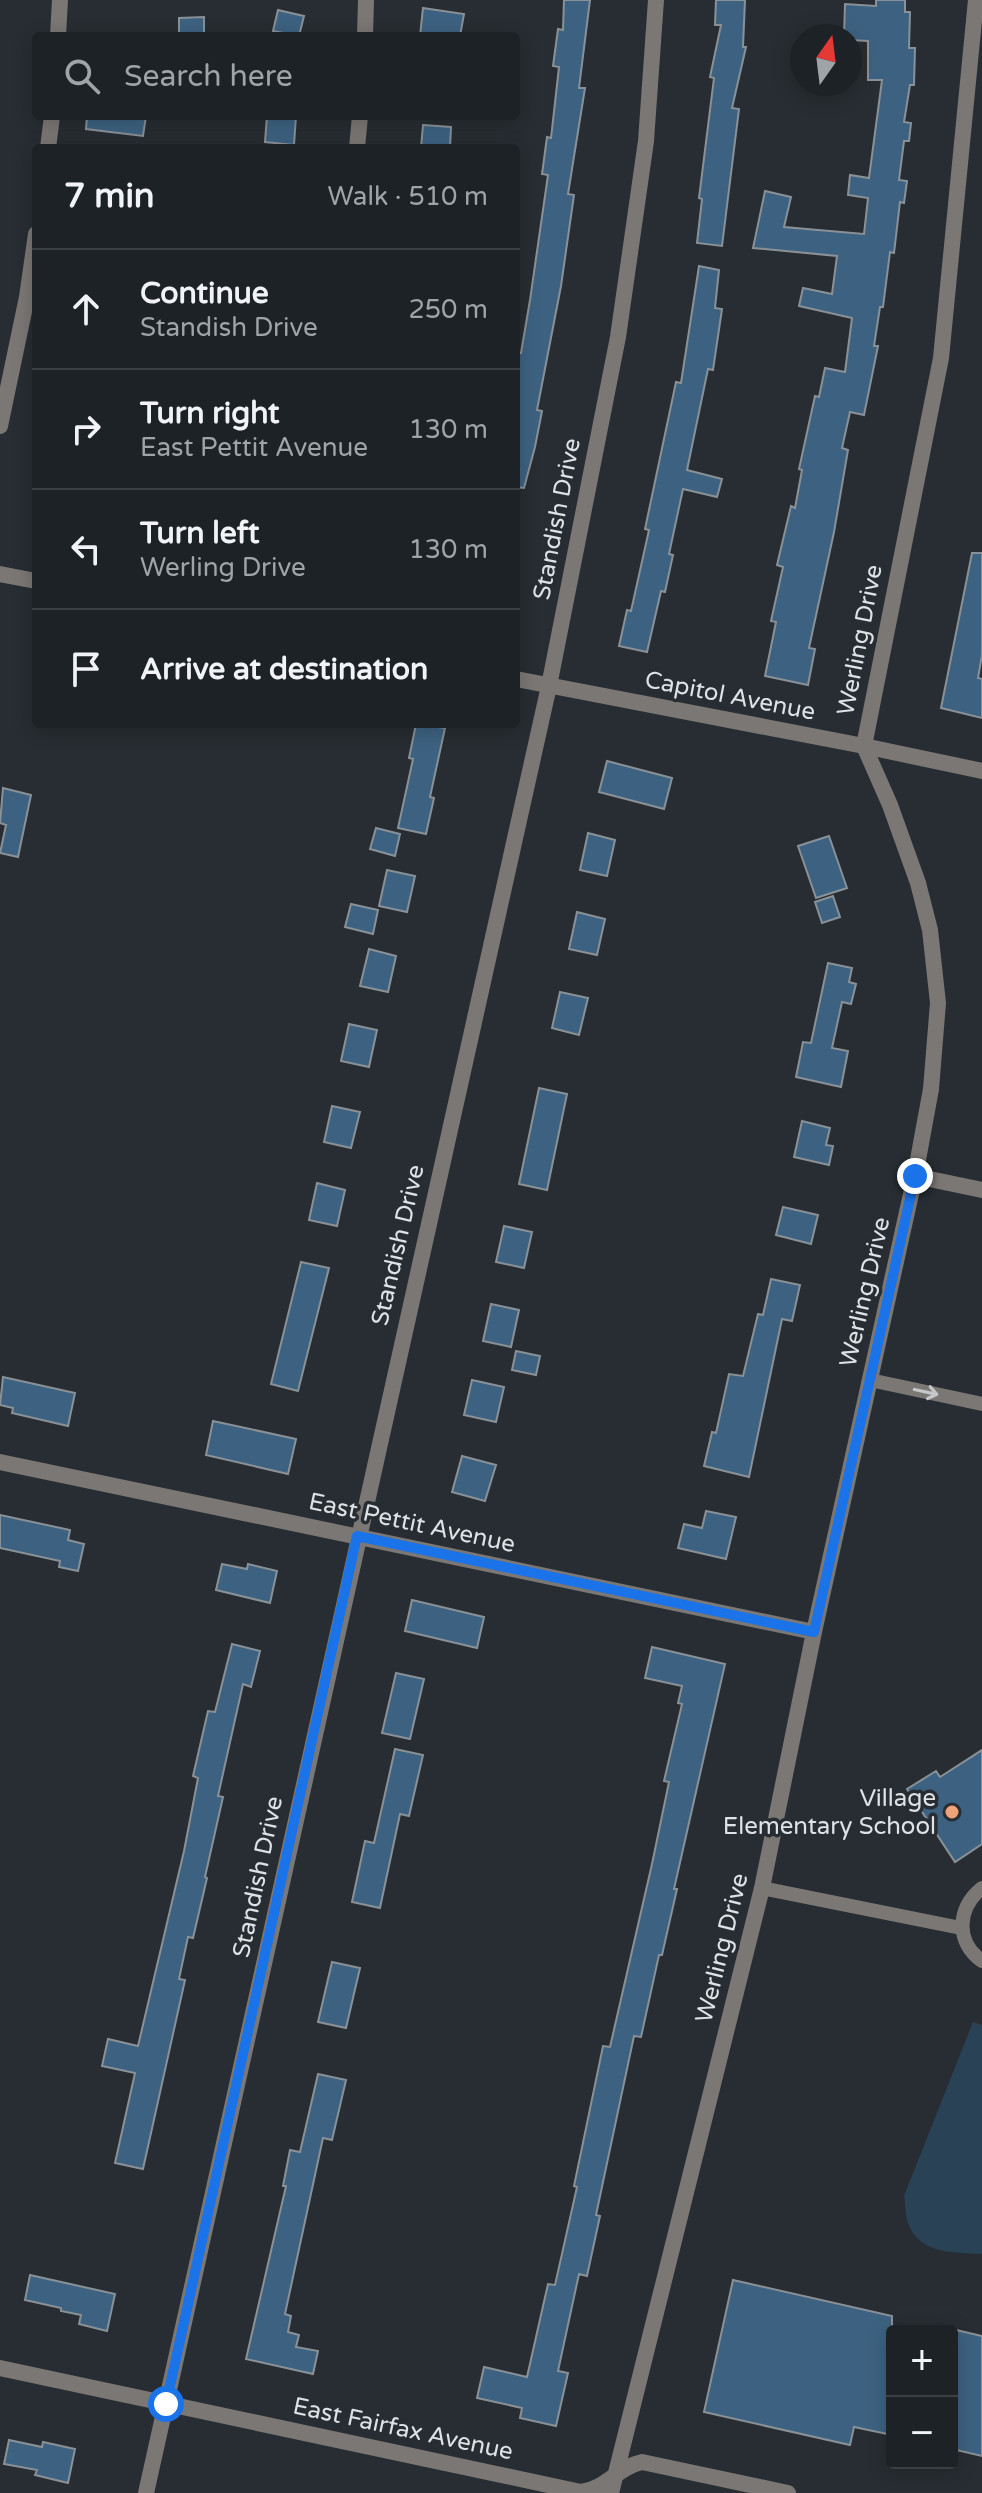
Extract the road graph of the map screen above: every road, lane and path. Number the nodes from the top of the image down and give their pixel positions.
1 (60, 0) edge
2 (366, 0) edge
3 (656, 0) edge
4 (976, 0) edge
5 (58, 32) edge
6 (365, 32) edge
7 (52, 120) edge
8 (360, 120) edge
9 (48, 144) edge
10 (357, 144) edge
11 (32, 260) edge
12 (0, 426) edge
13 (0, 574) edge
14 (32, 580) edge
15 (520, 680) edge
16 (549, 686) junction
17 (864, 746) junction
18 (982, 771) edge
19 (915, 1176) junction
20 (982, 1190) edge
21 (870, 1380) junction
22 (982, 1404) edge
23 (0, 1462) edge
24 (357, 1536) junction
25 (814, 1632) junction
26 (762, 1888) junction
27 (982, 1888) edge
28 (961, 1928) junction
29 (982, 1961) edge
30 (0, 2368) edge
31 (166, 2404) junction
32 (616, 2474) junction
33 (146, 2493) edge
34 (611, 2493) edge
35 (788, 2493) edge

1 - 5 street
2 - 6 street
3 - 16 street, Standish Drive
4 - 17 street, Werling Drive
7 - 9 street
8 - 10 street
11 - 12 street
13 - 14 street
15 - 16 street, Capitol Avenue
16 - 17 street, Capitol Avenue
16 - 24 street, Standish Drive
17 - 18 street, Capitol Avenue
17 - 19 street, Werling Drive
19 - 20 street
19 - 21 street, Werling Drive
21 -> 22 lane
21 - 25 street, Werling Drive
23 - 24 street, East Pettit Avenue
24 - 25 street, East Pettit Avenue
24 - 31 street, Standish Drive
25 - 26 street, Werling Drive
26 - 28 lane
26 - 32 street, Werling Drive
27 - 28 lane
28 - 29 lane
30 - 31 street, East Fairfax Avenue
31 - 32 street, East Fairfax Avenue
31 - 33 street, Standish Drive
32 - 34 street, Werling Drive
32 - 35 street, East Fairfax Avenue

